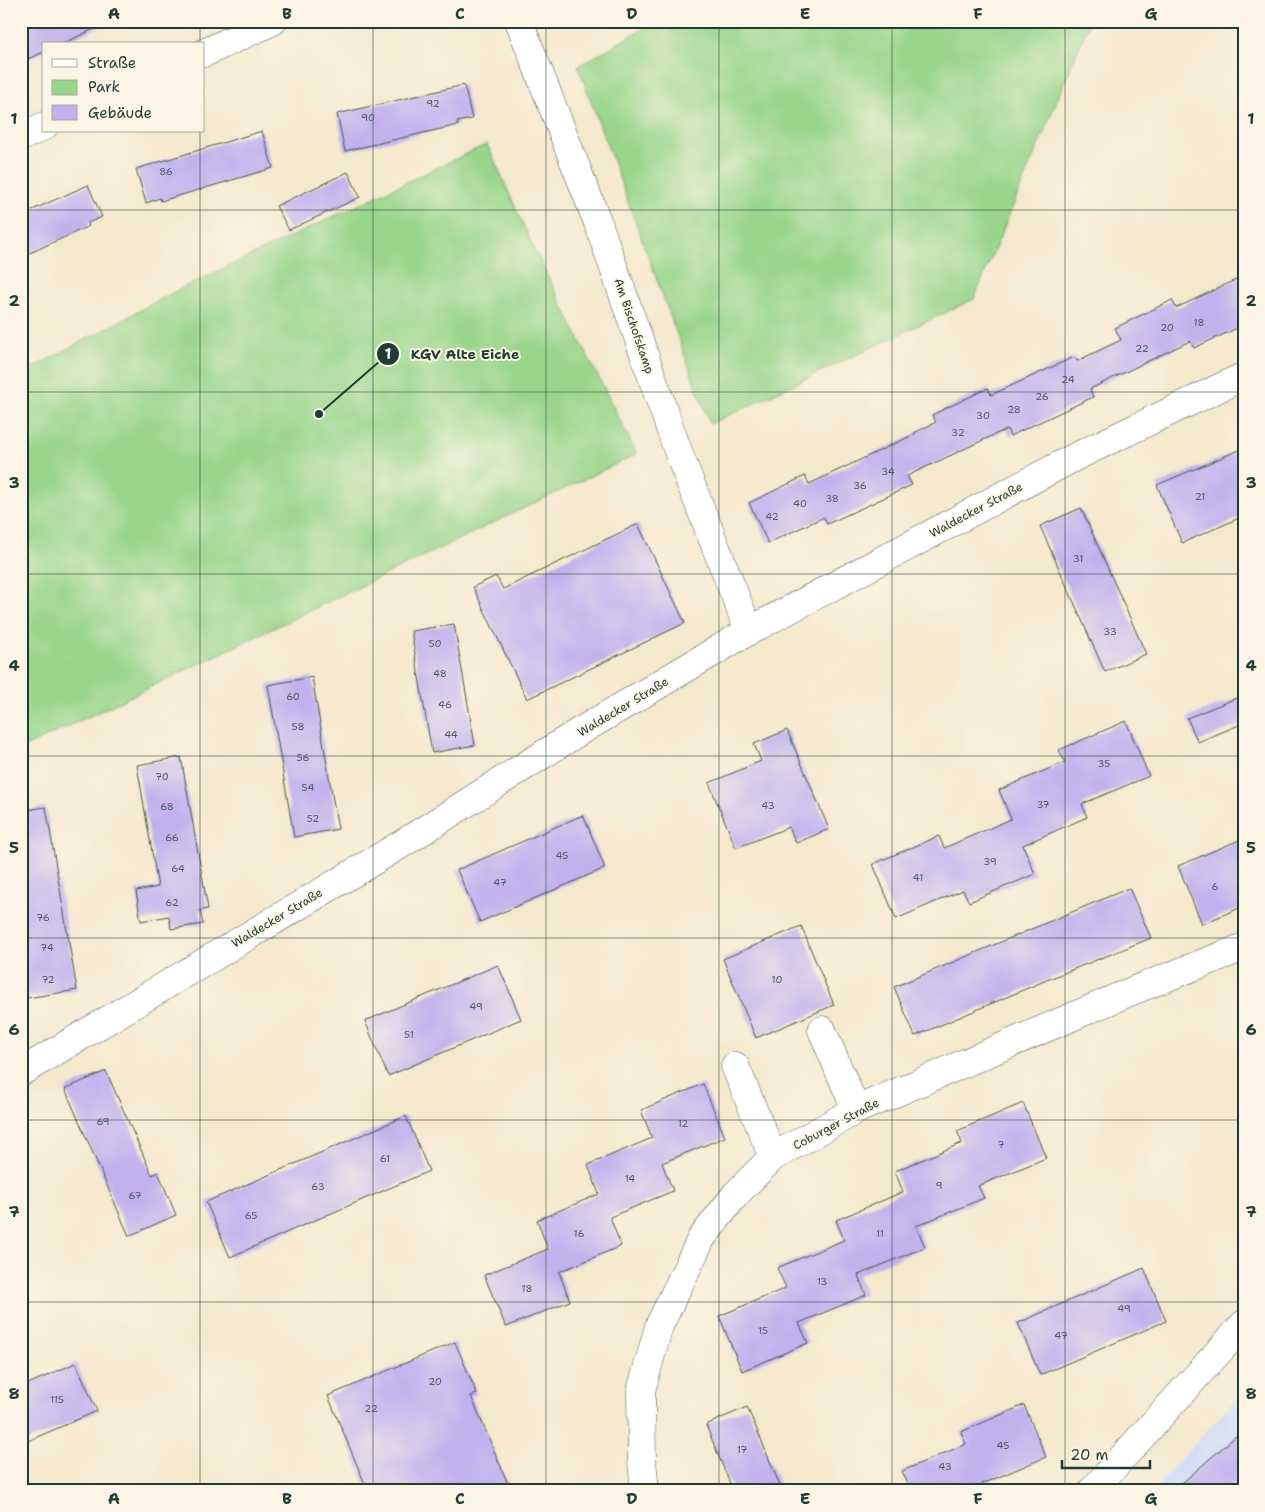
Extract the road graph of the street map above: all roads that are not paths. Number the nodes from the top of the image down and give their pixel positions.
1 (272, 21) edge
2 (519, 21) edge
3 (205, 53) edge
4 (42, 127) edge
5 (21, 137) edge
6 (1244, 376) edge
7 (749, 631) junction
8 (1244, 947) edge
9 (822, 1030) dead end
10 (735, 1066) dead end
11 (21, 1072) edge
12 (856, 1110) junction
13 (773, 1157) junction
14 (1244, 1324) edge
15 (645, 1491) edge
16 (1092, 1491) edge

1 - 3 street
2 - 7 street, Am Bischofskamp
4 - 5 street
6 - 7 street, Waldecker Straße
7 - 11 street, Waldecker Straße
8 - 12 street, Coburger Straße
9 - 12 street
10 - 13 street
12 - 13 street, Coburger Straße
13 - 15 street, Coburger Straße
14 - 16 street

